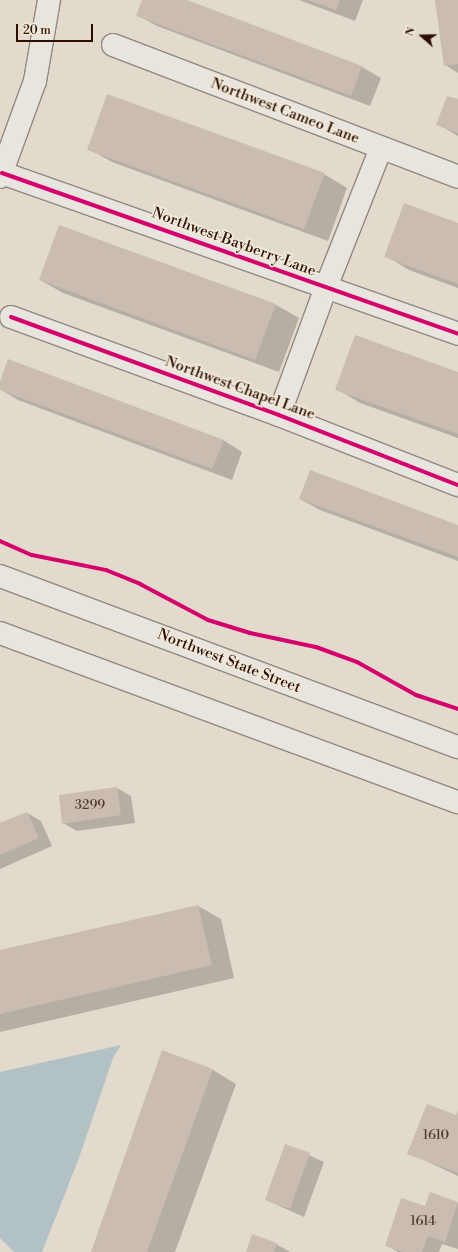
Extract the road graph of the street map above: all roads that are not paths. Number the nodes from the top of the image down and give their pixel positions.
1 (49, 0) edge
2 (113, 45) dead end
3 (381, 148) junction
4 (1, 175) edge
5 (458, 177) edge
6 (326, 288) junction
7 (11, 317) dead end
8 (458, 334) edge
9 (279, 415) junction
10 (458, 485) edge
11 (0, 576) edge
12 (0, 633) edge
13 (458, 747) edge
14 (458, 802) edge

1 - 4 street
2 - 3 street, Northwest Cameo Lane
3 - 5 street, Northwest Cameo Lane
3 - 6 street
4 - 6 street, Northwest Bayberry Lane
6 - 8 street, Northwest Bayberry Lane
6 - 9 street
7 - 9 street, Northwest Chapel Lane
9 - 10 street, Northwest Chapel Lane
11 - 13 street, Northwest State Street
12 - 14 street

